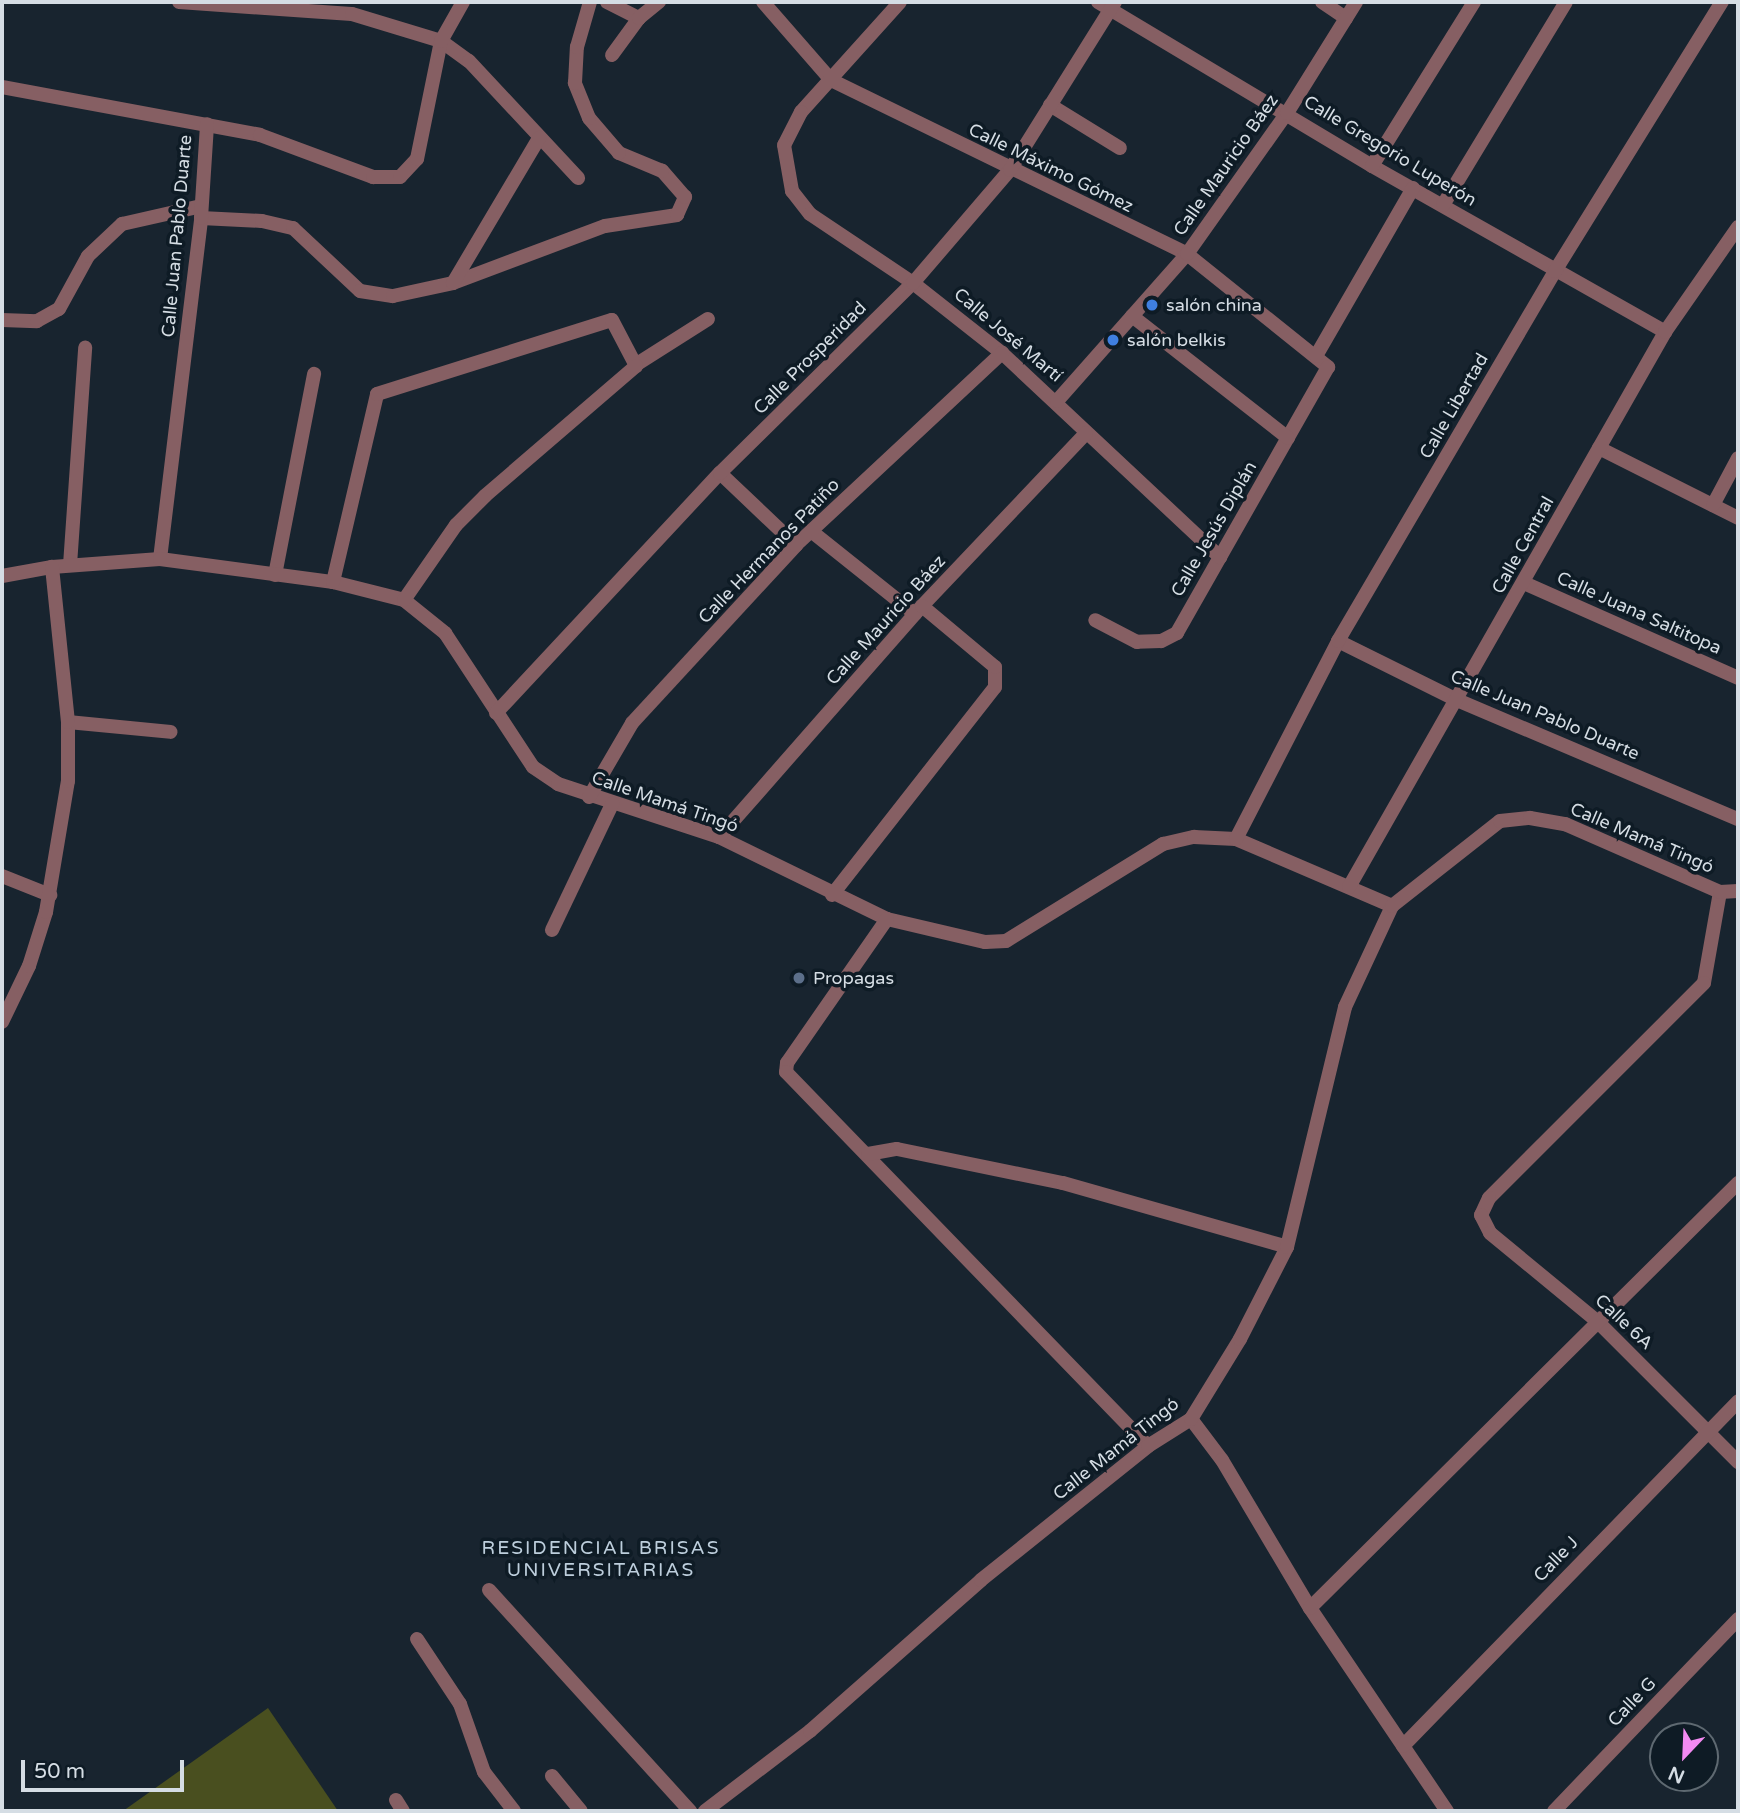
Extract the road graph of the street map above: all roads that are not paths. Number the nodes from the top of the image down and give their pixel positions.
1 (179, 2) edge
2 (463, 2) edge
3 (590, 2) edge
4 (607, 2) edge
5 (659, 2) edge
6 (762, 2) edge
7 (900, 2) edge
8 (1098, 2) edge
9 (1322, 2) edge
10 (1356, 2) edge
11 (1474, 2) edge
12 (1566, 2) edge
13 (1722, 2) edge
14 (1114, 5) edge
15 (639, 18) junction
16 (1346, 18) junction
17 (441, 41) junction
18 (612, 55) dead end
19 (831, 80) junction
20 (2, 90) edge
21 (1051, 106) junction
22 (1287, 113) junction
23 (207, 124) junction
24 (539, 138) junction
25 (1120, 148) dead end
26 (1372, 166) junction
27 (1010, 170) junction
28 (578, 178) dead end
29 (1413, 188) junction
30 (1443, 205) junction
31 (201, 212) junction
32 (1738, 227) edge
33 (1187, 254) junction
34 (1555, 271) junction
35 (453, 283) junction
36 (914, 283) junction
37 (1132, 316) junction
38 (708, 319) dead end
39 (2, 320) edge
40 (1665, 332) junction
41 (85, 348) dead end
42 (1002, 353) junction
43 (1316, 356) junction
44 (637, 364) junction
45 (1328, 367) joint
46 (314, 374) dead end
47 (1056, 401) junction
48 (1086, 433) junction
49 (1288, 438) junction
50 (1599, 448) junction
51 (1738, 458) edge
52 (720, 473) junction
53 (1713, 505) junction
54 (1738, 517) edge
55 (811, 531) junction
56 (796, 545) junction
57 (1220, 557) junction
58 (160, 559) junction
59 (70, 565) junction
60 (52, 566) junction
61 (275, 575) junction
62 (2, 576) edge
63 (333, 582) junction
64 (1524, 583) junction
65 (404, 600) junction
66 (918, 610) junction
67 (1095, 620) dead end
68 (1338, 641) junction
69 (1738, 678) edge
70 (1457, 700) junction
71 (496, 713) junction
72 (68, 722) junction
73 (171, 732) dead end
74 (589, 797) junction
75 (612, 804) junction
76 (1738, 819) edge
77 (719, 837) junction
78 (1236, 839) junction
79 (2, 876) edge
80 (1349, 887) junction
81 (1738, 891) edge
82 (1720, 892) junction
83 (50, 895) junction
84 (832, 895) junction
85 (1392, 906) junction
86 (887, 919) junction
87 (552, 930) dead end
88 (2, 1022) edge
89 (868, 1154) junction
90 (1738, 1183) edge
91 (1287, 1247) junction
92 (1598, 1323) junction
93 (1738, 1401) edge
94 (1191, 1419) junction
95 (1709, 1429) junction
96 (1148, 1446) junction
97 (1738, 1462) edge
98 (489, 1590) dead end
99 (1310, 1608) junction
100 (1738, 1619) edge
101 (417, 1639) dead end
102 (1403, 1746) junction
103 (552, 1776) dead end
104 (514, 1811) edge
105 (581, 1811) edge
106 (690, 1811) edge
107 (705, 1811) edge
108 (1447, 1811) edge
109 (1554, 1811) edge

1 - 17 street
2 - 17 street
3 - 35 street
4 - 15 street
5 - 15 street
6 - 19 street, Calle Máximo Gómez
7 - 19 street
8 - 14 street, Calle Gregorio Luperón
9 - 16 street
10 - 16 street, Calle Mauricio Báez
11 - 26 street
12 - 30 street
13 - 34 street, Calle Libertad
14 - 21 street, Calle Prosperidad
14 - 22 street, Calle Gregorio Luperón
15 - 18 street
16 - 22 street, Calle Mauricio Báez
17 - 23 street
17 - 24 street
19 - 27 street, Calle Máximo Gómez
19 - 36 street, Calle José Martí
20 - 23 street, Calle Juan Pablo Duarte
21 - 25 street
21 - 27 street, Calle Prosperidad
22 - 26 street, Calle Gregorio Luperón
22 - 33 street, Calle Mauricio Báez
23 - 31 street, Calle Juan Pablo Duarte
24 - 28 street
24 - 35 street
26 - 29 street, Calle Gregorio Luperón
27 - 33 street, Calle Máximo Gómez
27 - 36 street, Calle Prosperidad
29 - 30 street, Calle Gregorio Luperón
29 - 43 street
30 - 34 street, Calle Gregorio Luperón
31 - 35 street
31 - 39 street
31 - 58 street, Calle Juan Pablo Duarte
32 - 40 street, Calle Central
33 - 37 street, Calle Mauricio Báez
33 - 43 street, Calle Máximo Gómez
34 - 40 street, Calle Gregorio Luperón
34 - 68 street, Calle Libertad
36 - 42 street, Calle José Martí
36 - 52 street, Calle Prosperidad
37 - 47 street, Calle Mauricio Báez
37 - 49 street
38 - 44 street
40 - 50 street, Calle Central
41 - 59 street
42 - 47 street, Calle José Martí
42 - 55 street, Calle Hermanos Patiño
43 - 45 street, Calle Máximo Gómez
44 - 63 street
44 - 65 street
45 - 49 street, Calle Jesús Diplán
46 - 61 street
47 - 48 street, Calle José Martí
48 - 57 street, Calle José Martí
48 - 66 street, Calle Mauricio Báez
49 - 57 street, Calle Jesús Diplán
50 - 53 street
50 - 64 street, Calle Central
51 - 53 street
52 - 56 street
52 - 71 street, Calle Prosperidad
53 - 54 street
55 - 56 street, Calle Hermanos Patiño
55 - 66 street
56 - 74 street, Calle Hermanos Patiño
57 - 67 street, Calle Jesús Diplán
58 - 59 street, Calle Mamá Tingó
58 - 61 street, Calle Mamá Tingó
59 - 60 street, Calle Mamá Tingó
60 - 62 street, Calle Mamá Tingó
60 - 72 street
61 - 63 street, Calle Mamá Tingó
63 - 65 street, Calle Mamá Tingó
64 - 69 street, Calle Juana Saltitopa
64 - 70 street, Calle Central
65 - 71 street, Calle Mamá Tingó
66 - 77 street, Calle Mauricio Báez
66 - 84 street
68 - 70 street, Calle Juan Pablo Duarte
68 - 78 street, Calle Libertad
70 - 76 street, Calle Juan Pablo Duarte
70 - 80 street, Calle Central
71 - 74 street, Calle Mamá Tingó
72 - 73 street
72 - 83 street
74 - 75 street, Calle Mamá Tingó
75 - 77 street, Calle Mamá Tingó
75 - 87 street
77 - 84 street, Calle Mamá Tingó
78 - 80 street, Calle Mamá Tingó
78 - 86 street, Calle Mamá Tingó
79 - 83 street
80 - 85 street, Calle Mamá Tingó
81 - 82 street, Calle Mamá Tingó
82 - 85 street, Calle Mamá Tingó
82 - 92 street, Calle 6A
83 - 88 street
84 - 86 street, Calle Mamá Tingó
85 - 91 street, Calle Mamá Tingó
86 - 89 street
89 - 91 street
89 - 96 street
90 - 92 street
91 - 94 street, Calle Mamá Tingó
92 - 95 street, Calle 6A
92 - 99 street
93 - 95 street, Calle J
94 - 96 street, Calle Mamá Tingó
94 - 99 street
95 - 97 street, Calle 6A
95 - 102 street, Calle J
96 - 107 street, Calle Mamá Tingó
98 - 106 street
99 - 102 street
100 - 109 street, Calle G
101 - 104 street
102 - 108 street
103 - 105 street

